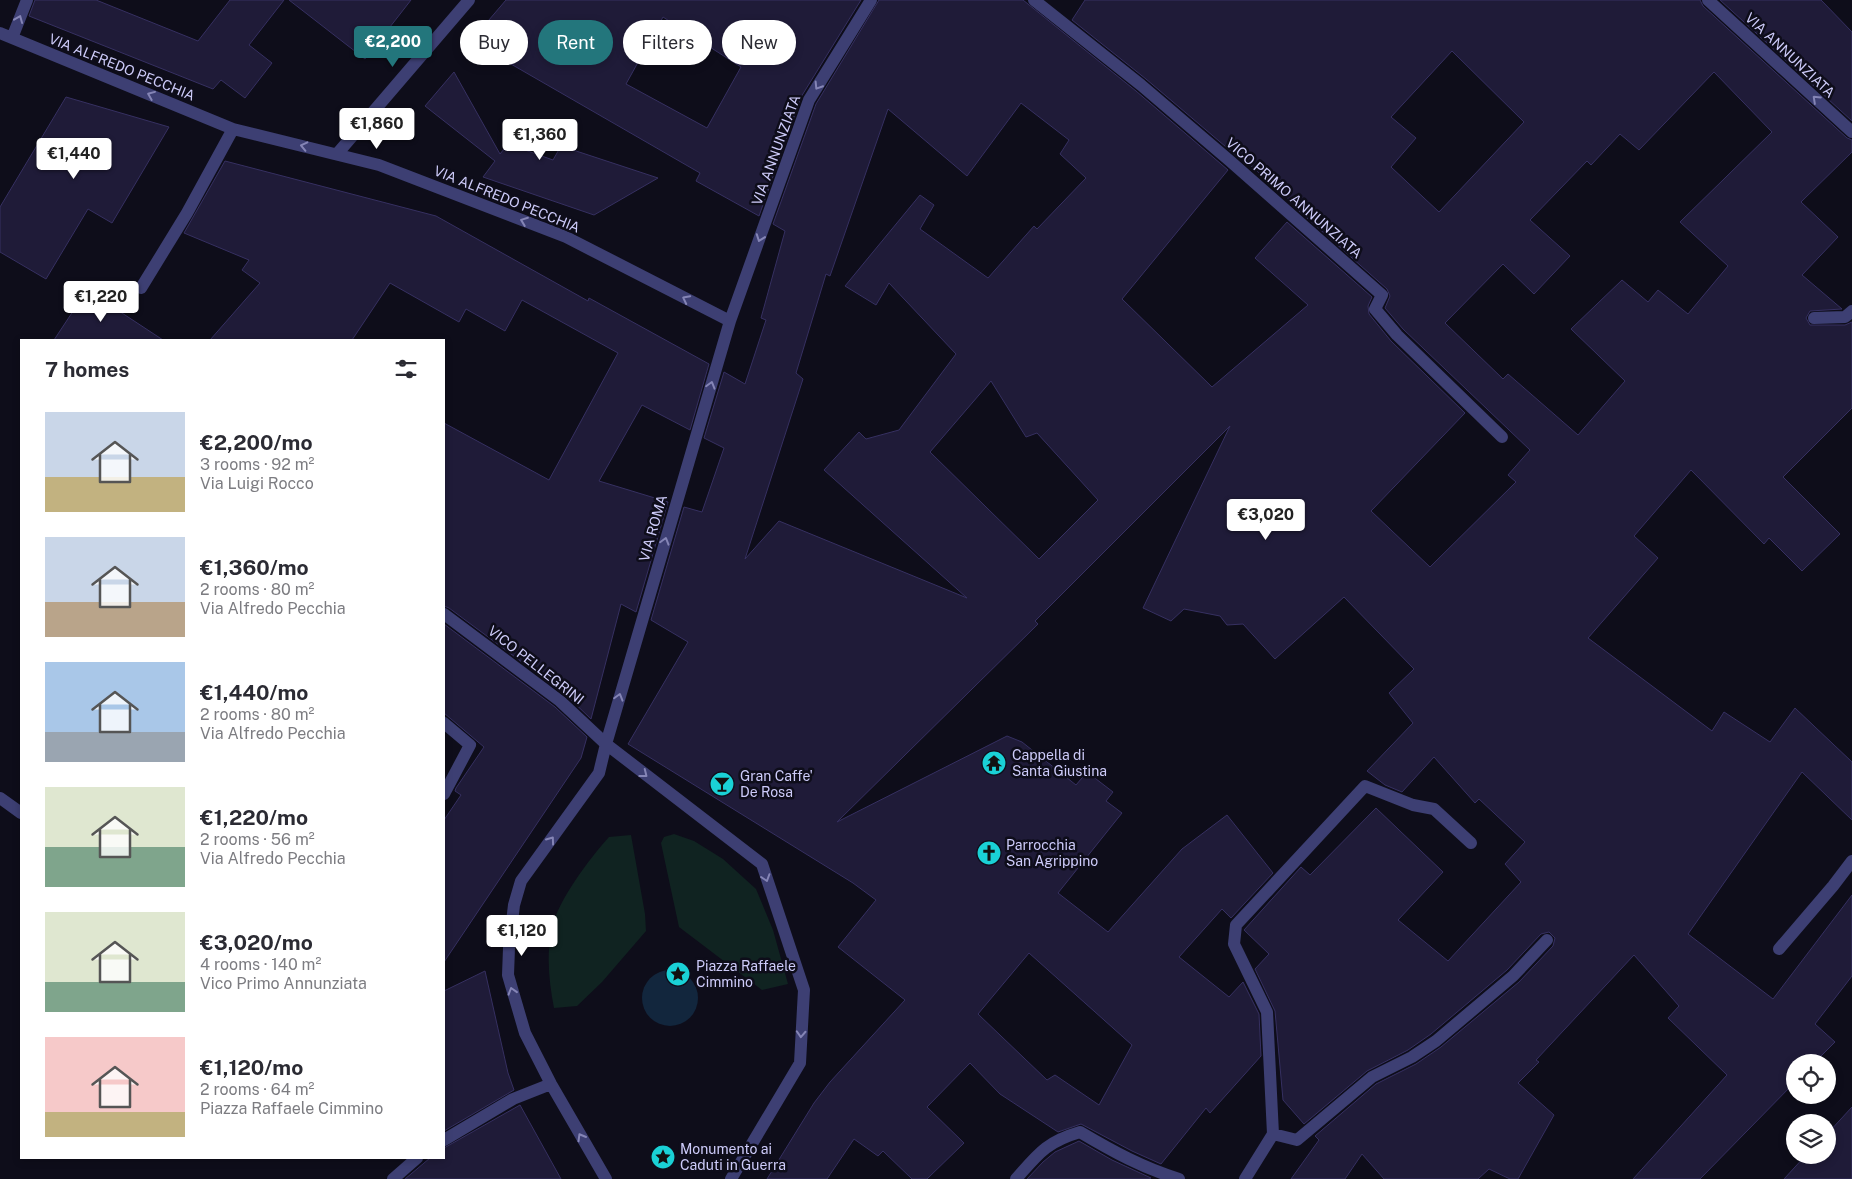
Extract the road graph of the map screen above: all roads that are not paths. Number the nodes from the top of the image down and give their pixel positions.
1 (27, 0) edge
2 (469, 0) edge
3 (871, 0) edge
4 (1034, 0) edge
5 (1708, 0) edge
6 (6, 35) edge
7 (233, 129) junction
8 (1852, 132) edge
9 (337, 154) junction
10 (141, 288) dead end
11 (1852, 310) edge
12 (1814, 318) dead end
13 (730, 321) junction
14 (1502, 437) dead end
15 (445, 615) edge
16 (445, 724) edge
17 (606, 744) junction
18 (445, 792) edge
19 (0, 798) edge
20 (20, 812) edge
21 (1471, 843) dead end
22 (1852, 861) edge
23 (1547, 940) dead end
24 (1779, 948) dead end
25 (551, 1084) junction
26 (1273, 1134) junction
27 (445, 1139) edge
28 (416, 1159) edge
29 (392, 1179) edge
30 (606, 1179) edge
31 (731, 1179) edge
32 (1016, 1179) edge
33 (1179, 1179) edge
34 (1244, 1179) edge

6 -> 1 street
2 - 9 street
3 -> 13 street, VIA ANNUNZIATA
4 - 14 street, VICO PRIMO ANNUNZIATA
8 -> 5 street, VIA ANNUNZIATA
7 -> 6 street, VIA ALFREDO PECCHIA
9 -> 7 street, VIA ALFREDO PECCHIA
7 - 10 street
13 -> 9 street, VIA ALFREDO PECCHIA
11 - 12 street
17 -> 13 street, VIA ROMA
15 - 17 street, VICO PELLEGRINI
16 - 18 street
25 -> 17 street
17 -> 31 street
19 - 20 street
21 - 26 street
22 - 24 street
23 - 26 street
25 - 27 street
30 -> 25 street
26 - 34 street
28 - 29 street
32 - 33 street

